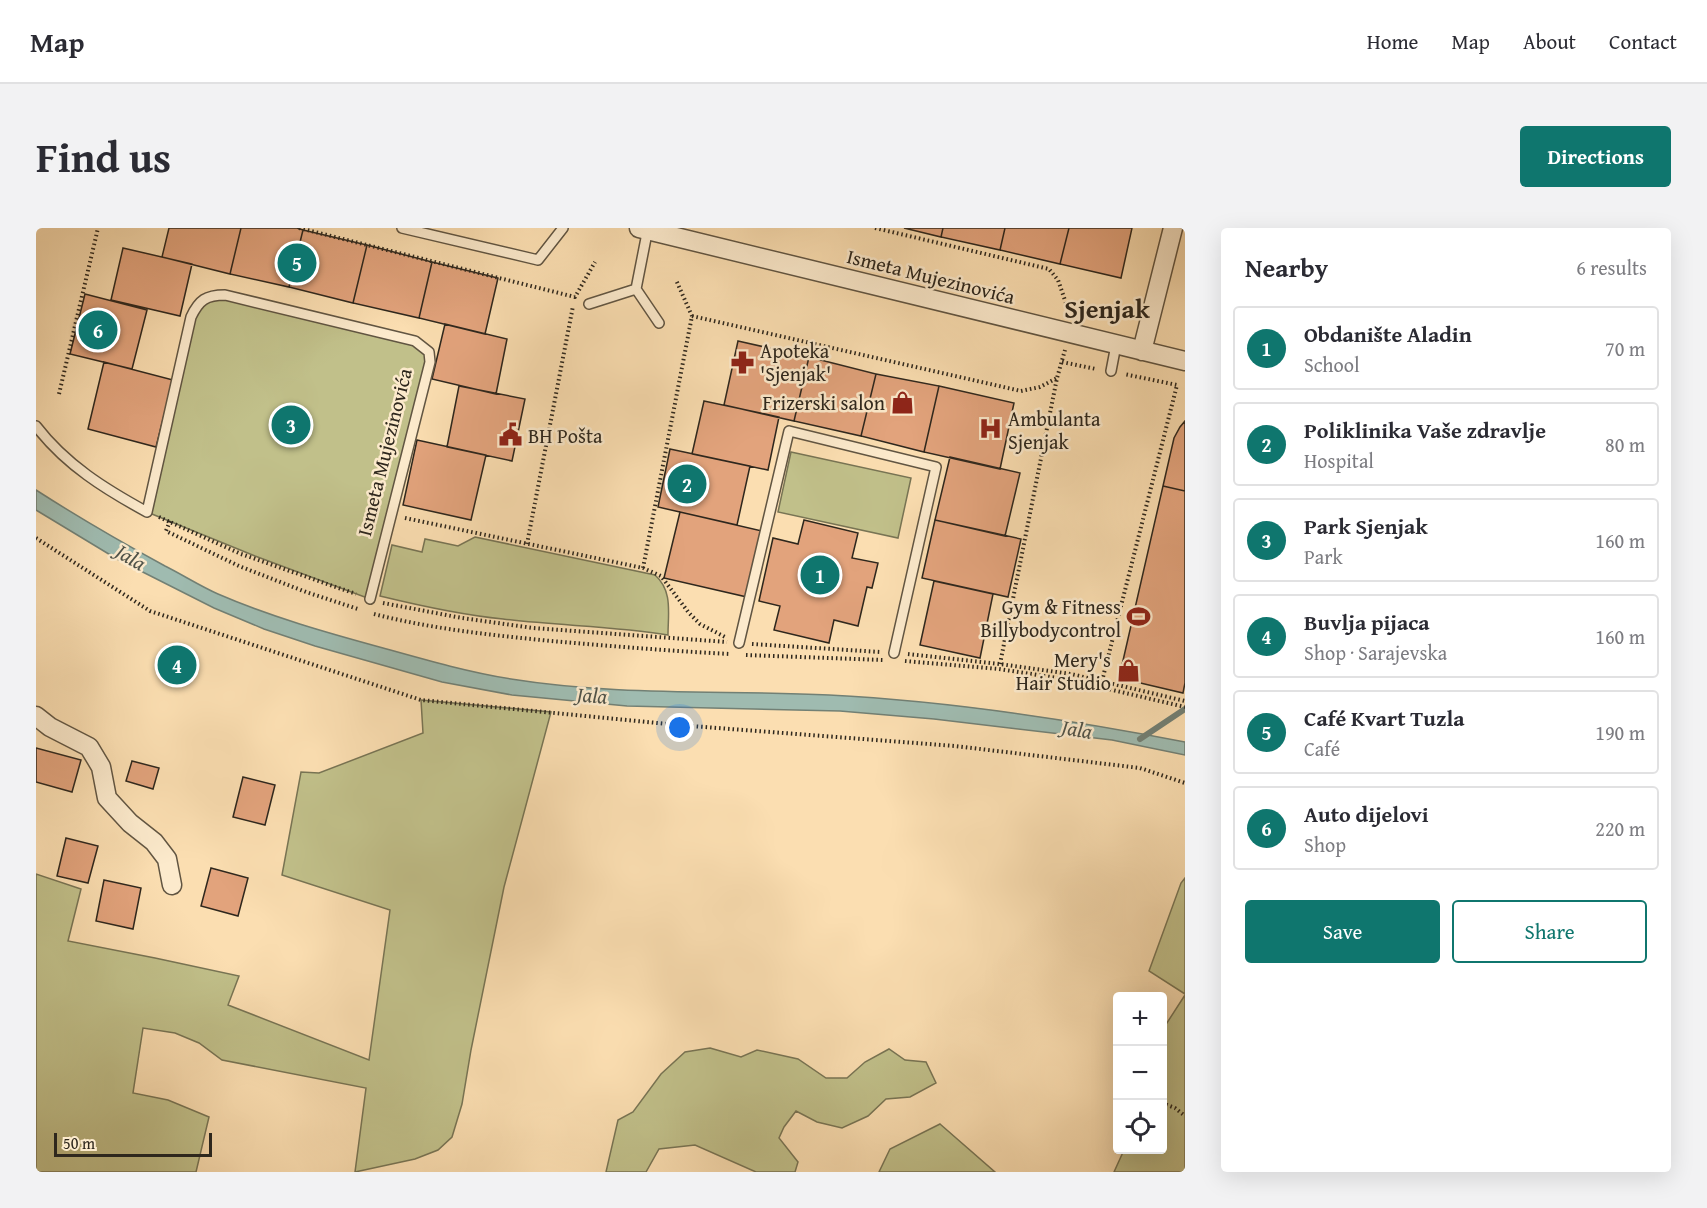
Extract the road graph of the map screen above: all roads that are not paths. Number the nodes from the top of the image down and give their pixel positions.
1 (402, 228) edge
2 (563, 228) edge
3 (1173, 228) edge
4 (645, 229) edge
5 (636, 289) junction
6 (589, 304) dead end
7 (659, 323) dead end
8 (1116, 345) junction
9 (1142, 351) junction
10 (1185, 361) edge
11 (1111, 371) dead end
12 (36, 426) edge
13 (370, 599) road end
14 (739, 643) road end
15 (896, 657) road end
16 (36, 716) edge
17 (172, 885) dead end

1 - 2 lane
3 - 9 street
4 - 5 lane
4 - 8 street, Ismeta Mujezinovića
5 - 6 lane
5 - 7 lane
8 - 9 street, Ismeta Mujezinovića
8 - 11 lane
9 - 10 street, Ismeta Mujezinovića
12 - 13 lane, Ismeta Mujezinovića
14 - 15 lane
16 - 17 street

